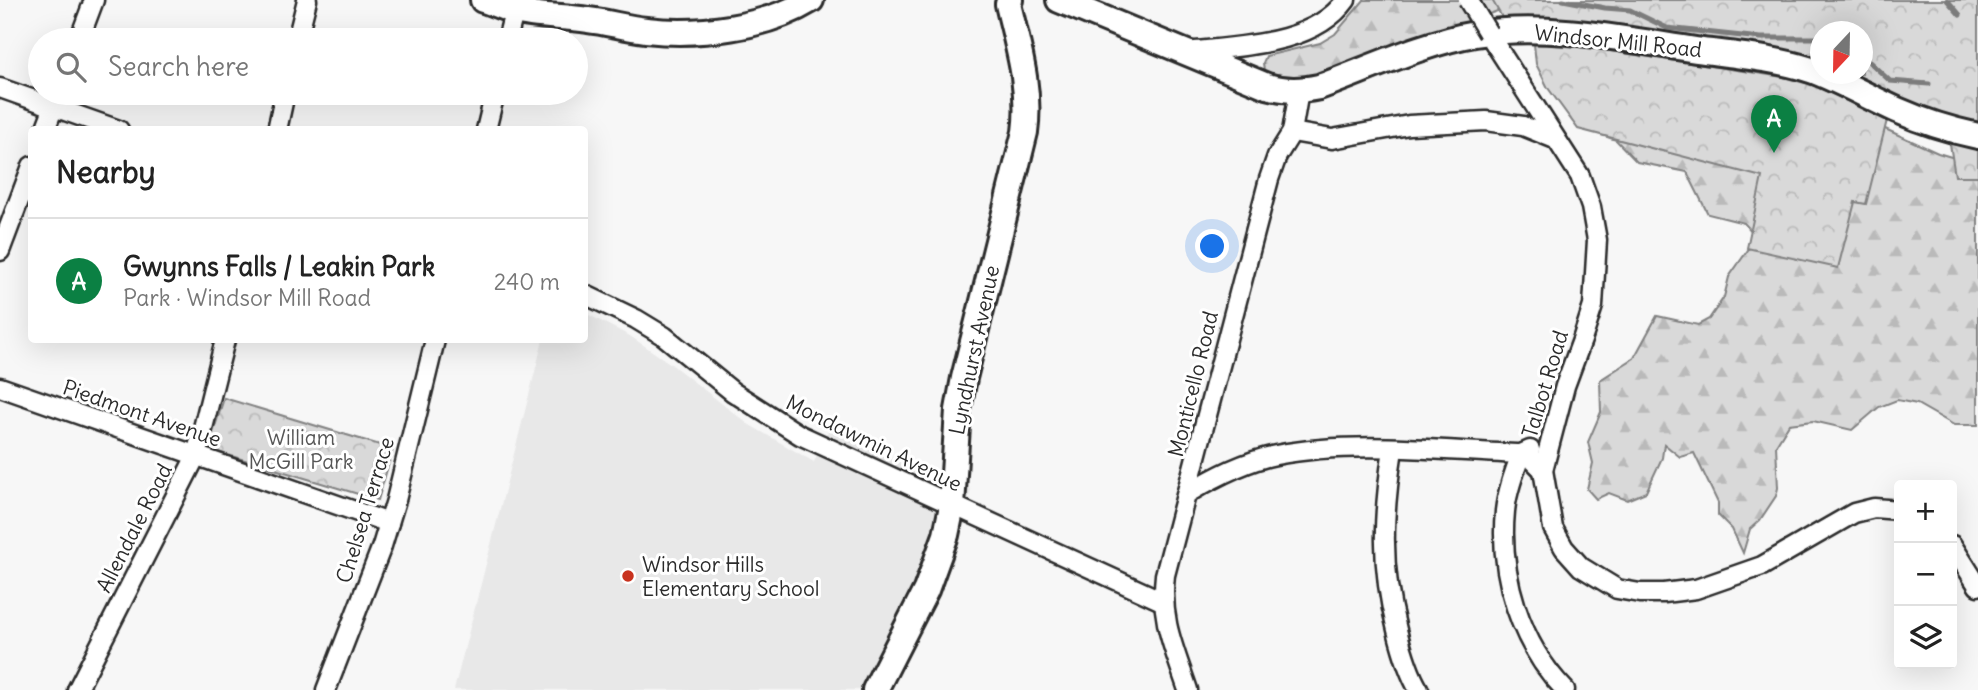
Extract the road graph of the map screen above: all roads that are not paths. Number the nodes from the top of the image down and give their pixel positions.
1 (94, 0) edge
2 (307, 0) edge
3 (484, 0) edge
4 (567, 0) edge
5 (811, 0) edge
6 (1010, 0) edge
7 (1059, 0) edge
8 (1346, 0) edge
9 (1468, 0) edge
10 (516, 6) edge
11 (614, 23) junction
12 (84, 28) edge
13 (301, 28) edge
14 (510, 28) edge
15 (1186, 52) junction
16 (0, 88) edge
17 (1299, 91) junction
18 (28, 94) edge
19 (55, 105) edge
20 (67, 105) edge
21 (282, 105) edge
22 (492, 105) edge
23 (47, 126) edge
24 (111, 126) edge
25 (277, 126) edge
26 (487, 126) edge
27 (1292, 132) junction
28 (1978, 136) edge
29 (1555, 139) junction
30 (28, 177) edge
31 (0, 251) edge
32 (588, 296) edge
33 (224, 343) edge
34 (434, 343) edge
35 (0, 387) edge
36 (1551, 433) junction
37 (1393, 449) junction
38 (1521, 454) junction
39 (196, 456) junction
40 (1543, 470) junction
41 (1188, 493) junction
42 (952, 506) junction
43 (1894, 510) edge
44 (389, 523) junction
45 (1957, 553) edge
46 (1978, 586) edge
47 (1162, 601) junction
48 (77, 690) edge
49 (326, 690) edge
50 (874, 690) edge
51 (1188, 690) edge
52 (1419, 690) edge
53 (1565, 690) edge

1 - 12 street
2 - 13 street
3 - 10 main road
4 - 11 main road
5 - 11 main road
6 - 42 main road, Lyndhurst Avenue
7 - 15 main road, Windsor Mill Road
8 - 15 street
9 - 29 street, Talbot Road, bridge
10 - 11 main road
10 - 14 street
15 - 17 main road, Windsor Mill Road
16 - 18 street
17 - 27 street, Monticello Road
17 - 28 main road, Windsor Mill Road
19 - 23 street
20 - 24 street
21 - 25 street
22 - 26 street
27 - 29 street
27 - 41 street, Monticello Road
29 - 36 street, Talbot Road
30 - 31 street
32 - 42 street, Mondawmin Avenue
33 - 39 street, Allendale Road
34 - 44 street, Chelsea Terrace
35 - 39 street, Piedmont Avenue
36 - 38 street
36 - 40 street, Talbot Road
37 - 38 street
37 - 41 street
37 - 52 street
38 - 40 street
38 - 53 street
39 - 44 street, Piedmont Avenue
39 - 48 street, Allendale Road
40 - 43 street, Talbot Road
41 - 47 street, Monticello Road
42 - 47 street, Mondawmin Avenue
42 - 50 main road, Lyndhurst Avenue
44 - 49 street, Chelsea Terrace
45 - 46 street
47 - 51 street, Monticello Road

